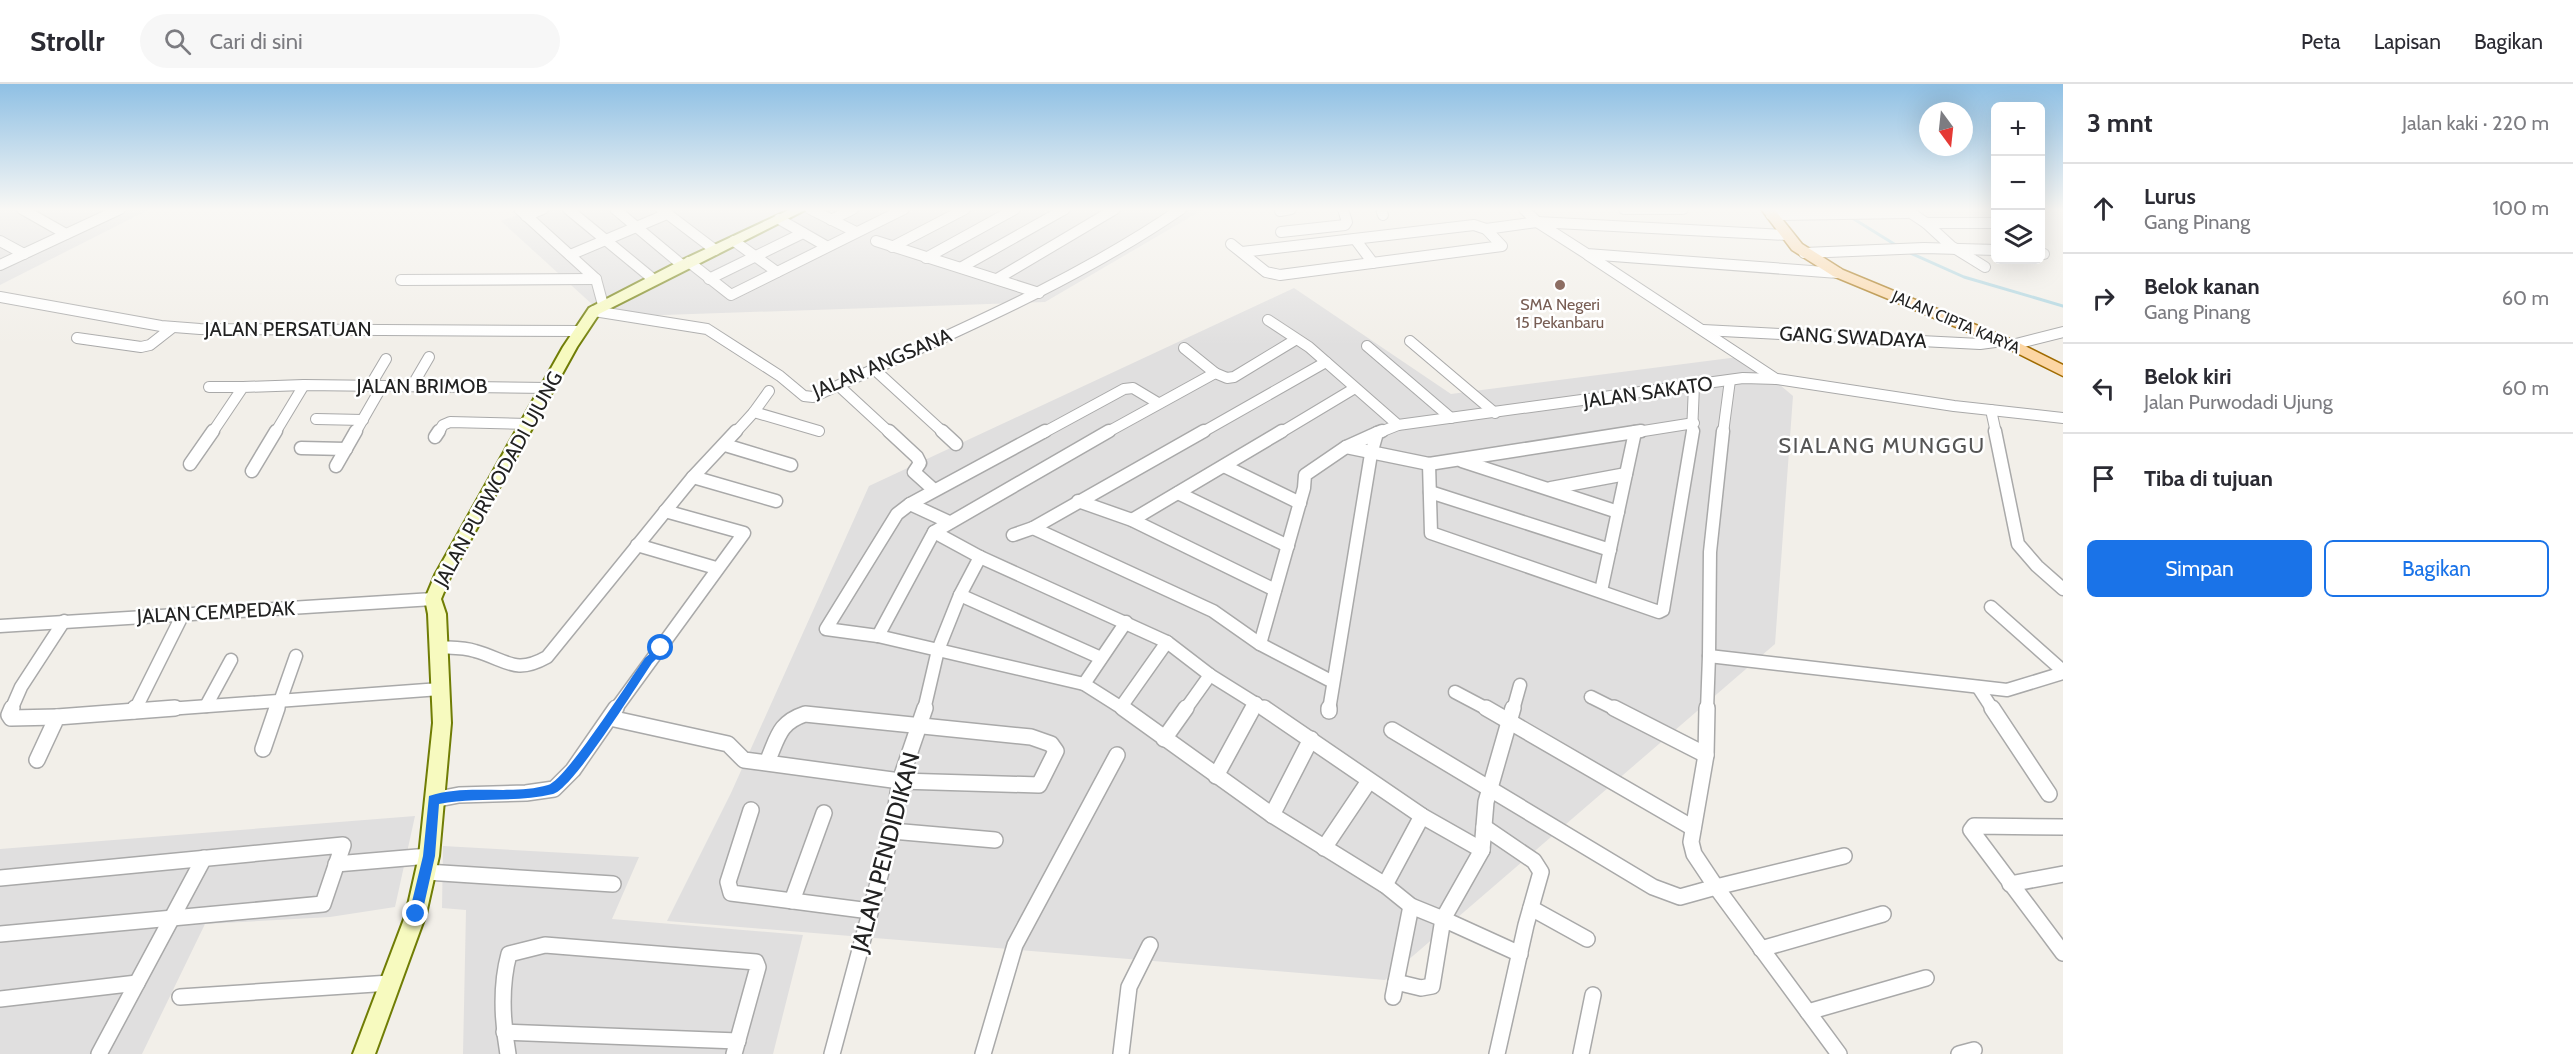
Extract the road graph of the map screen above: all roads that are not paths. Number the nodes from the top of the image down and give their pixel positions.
1 (24, 254) edge
2 (623, 254) edge
3 (674, 254) edge
4 (704, 254) edge
5 (755, 254) edge
6 (761, 254) edge
7 (810, 254) edge
8 (914, 254) edge
9 (933, 254) edge
10 (985, 254) edge
11 (1038, 254) edge
12 (1110, 254) edge
13 (1245, 254) edge
14 (1366, 254) edge
15 (1439, 254) edge
16 (1587, 254) edge
17 (1591, 254) edge
18 (1806, 254) edge
19 (1964, 254) edge
20 (570, 255) edge
21 (758, 256) junction
22 (926, 258) junction
23 (685, 263) junction
24 (1373, 263) junction
25 (0, 266) edge
26 (962, 267) junction
27 (1985, 267) dead end
28 (777, 272) junction
29 (1838, 273) junction
30 (596, 279) junction
31 (653, 279) junction
32 (709, 279) junction
33 (997, 279) junction
34 (401, 280) dead end
35 (1039, 293) junction
36 (0, 297) edge
37 (599, 308) junction
38 (1268, 320) dead end
39 (173, 327) junction
40 (1703, 330) junction
41 (579, 331) junction
42 (2063, 332) edge
43 (77, 338) dead end
44 (1294, 340) junction
45 (1410, 341) dead end
46 (2007, 343) junction
47 (1366, 346) dead end
48 (1184, 348) dead end
49 (429, 357) dead end
50 (386, 358) dead end
51 (1326, 362) junction
52 (874, 369) junction
53 (2063, 371) edge
54 (1215, 373) junction
55 (1777, 379) junction
56 (1730, 380) junction
57 (300, 385) junction
58 (1694, 385) junction
59 (370, 386) junction
60 (382, 386) junction
61 (412, 386) junction
62 (839, 386) junction
63 (209, 387) dead end
64 (243, 387) junction
65 (549, 388) junction
66 (1355, 388) junction
67 (769, 391) dead end
68 (1158, 403) junction
69 (1991, 410) junction
70 (754, 412) junction
71 (1495, 413) junction
72 (1451, 418) junction
73 (2063, 418) edge
74 (316, 419) dead end
75 (363, 420) junction
76 (1695, 423) junction
77 (528, 424) junction
78 (1398, 425) junction
79 (819, 431) dead end
80 (1635, 432) junction
81 (1377, 433) junction
82 (435, 437) dead end
83 (956, 444) dead end
84 (725, 445) junction
85 (1346, 447) junction
86 (301, 448) dead end
87 (346, 449) junction
88 (1371, 454) junction
89 (1459, 460) junction
90 (190, 464) dead end
91 (1429, 464) junction
92 (791, 465) dead end
93 (336, 466) dead end
94 (1224, 466) junction
95 (252, 471) dead end
96 (1626, 474) junction
97 (693, 477) junction
98 (1548, 489) junction
99 (934, 490) junction
100 (1430, 492) junction
101 (1178, 493) junction
102 (776, 501) dead end
103 (1077, 501) junction
104 (1300, 503) junction
105 (910, 504) junction
106 (665, 511) junction
107 (1618, 512) junction
108 (1132, 520) junction
109 (949, 522) junction
110 (1033, 528) junction
111 (934, 532) junction
112 (1013, 535) dead end
113 (637, 545) junction
114 (1288, 546) junction
115 (1610, 550) junction
116 (980, 557) junction
117 (716, 568) junction
118 (2063, 589) edge
119 (1275, 590) junction
120 (1601, 591) junction
121 (960, 595) junction
122 (433, 599) junction
123 (1991, 607) dead end
124 (183, 614) junction
125 (64, 621) junction
126 (1126, 622) junction
127 (0, 626) edge
128 (878, 636) junction
129 (1167, 642) junction
130 (1260, 644) junction
131 (437, 647) junction
132 (938, 650) junction
133 (296, 656) dead end
134 (1709, 656) junction
135 (1101, 658) junction
136 (231, 660) dead end
137 (2063, 672) edge
138 (1210, 675) junction
139 (1334, 682) junction
140 (1084, 684) junction
141 (1520, 685) dead end
142 (1978, 687) junction
143 (440, 689) junction
144 (1455, 692) dead end
145 (1592, 697) dead end
146 (280, 701) junction
147 (1256, 703) junction
148 (206, 706) junction
149 (1121, 706) junction
150 (134, 711) junction
151 (1329, 711) dead end
152 (57, 717) junction
153 (610, 718) junction
154 (1510, 721) junction
155 (921, 724) junction
156 (1392, 730) dead end
157 (1164, 739) junction
158 (1311, 739) junction
159 (263, 749) dead end
160 (1117, 755) dead end
161 (1706, 755) junction
162 (37, 760) dead end
163 (767, 762) junction
164 (1216, 776) junction
165 (900, 780) junction
166 (1370, 781) junction
167 (1490, 790) junction
168 (2049, 794) dead end
169 (433, 800) junction
170 (751, 810) dead end
171 (824, 813) dead end
172 (1272, 815) junction
173 (1422, 816) junction
174 (1484, 827) junction
175 (2063, 827) edge
176 (1694, 828) junction
177 (892, 831) junction
178 (994, 840) dead end
179 (1324, 848) junction
180 (1482, 850) junction
181 (1844, 856) dead end
182 (204, 858) junction
183 (336, 864) junction
184 (427, 864) junction
185 (2063, 874) edge
186 (0, 878) edge
187 (613, 884) dead end
188 (2010, 884) junction
189 (1385, 885) junction
190 (1716, 887) junction
191 (792, 901) junction
192 (1411, 906) junction
193 (1531, 908) junction
194 (870, 911) junction
195 (1882, 914) dead end
196 (172, 918) junction
197 (1443, 919) junction
198 (0, 934) edge
199 (1587, 939) dead end
200 (1150, 945) dead end
201 (2061, 947) edge
202 (1761, 949) junction
203 (1521, 954) junction
204 (1926, 978) dead end
205 (137, 983) junction
206 (390, 983) junction
207 (1593, 994) dead end
208 (180, 997) dead end
209 (0, 999) edge
210 (1808, 1012) junction
211 (504, 1032) junction
212 (736, 1048) edge
213 (99, 1054) edge
214 (364, 1054) edge
215 (508, 1054) edge
216 (832, 1054) edge
217 (983, 1054) edge
218 (1121, 1054) edge
219 (1497, 1054) edge
220 (1581, 1054) edge
221 (1839, 1054) edge

1 - 25 street
2 - 31 street
3 - 23 street
4 - 23 street, JALAN PURWODADI UJUNG
5 - 21 street
6 - 21 street
7 - 28 street
8 - 22 street
9 - 22 street
10 - 26 street
11 - 33 street
12 - 35 street, JALAN ANGSANA
13 - 24 street
14 - 24 street
15 - 24 street
16 - 40 street
17 - 29 street
18 - 29 main road, JALAN CIPTA KARYA
19 - 27 street
20 - 30 street
21 - 28 street
21 - 32 street
22 - 26 street
23 - 31 street, JALAN PURWODADI UJUNG
23 - 32 street
26 - 33 street
28 - 32 street
29 - 46 main road, JALAN CIPTA KARYA
30 - 34 street
30 - 37 street
31 - 37 street, JALAN PURWODADI UJUNG
33 - 35 street
35 - 52 street, JALAN ANGSANA
36 - 39 street, JALAN PERSATUAN
37 - 41 street, JALAN PURWODADI UJUNG
37 - 62 street, JALAN ANGSANA
38 - 44 street
39 - 41 street, JALAN PERSATUAN
39 - 43 street
40 - 46 street, GANG SWADAYA
40 - 55 street
41 - 65 street, JALAN PURWODADI UJUNG
42 - 46 street, GANG SWADAYA
44 - 51 street
44 - 54 street
45 - 71 street
46 - 53 main road, JALAN CIPTA KARYA
47 - 72 street
48 - 54 street
49 - 61 street
50 - 59 street
51 - 66 street
51 - 103 street
52 - 62 street, JALAN ANGSANA
52 - 83 street
54 - 68 street
55 - 56 street, JALAN SAKATO
55 - 69 street, JALAN SAKATO
56 - 58 street, JALAN SAKATO
56 - 134 street
57 - 59 street, JALAN BRIMOB
57 - 64 street, JALAN BRIMOB
57 - 95 street
58 - 71 street, JALAN SAKATO
58 - 76 street
59 - 60 street, JALAN BRIMOB
60 - 61 street, JALAN BRIMOB
60 - 75 street
61 - 65 street, JALAN BRIMOB
62 - 99 street
63 - 64 street, JALAN BRIMOB
64 - 90 street
65 - 77 street, JALAN PURWODADI UJUNG
66 - 78 street
66 - 94 street
67 - 70 street
68 - 99 street
68 - 109 street
69 - 73 street, JALAN SAKATO
69 - 118 street
70 - 79 street
70 - 84 street
71 - 72 street, JALAN SAKATO
72 - 78 street, JALAN SAKATO
74 - 75 street
75 - 87 street
76 - 80 street
76 - 120 street
77 - 82 street
77 - 122 street, JALAN PURWODADI UJUNG
78 - 81 street, JALAN SAKATO
80 - 89 street
80 - 96 street
81 - 85 street, JALAN SAKATO
81 - 88 street
84 - 92 street
84 - 97 street
85 - 88 street
85 - 104 street, JALAN SAKATO
86 - 87 street
87 - 93 street
88 - 91 street
88 - 139 street
89 - 91 street
89 - 98 street
91 - 100 street
94 - 101 street
94 - 104 street
96 - 98 street
96 - 107 street
97 - 102 street
97 - 106 street
98 - 107 street
99 - 105 street
100 - 115 street
100 - 120 street
101 - 108 street
101 - 114 street
103 - 108 street
103 - 110 street
104 - 114 street, JALAN SAKATO
105 - 109 street
105 - 128 street
106 - 113 street
106 - 117 street
107 - 115 street
108 - 119 street
109 - 111 street
110 - 112 street
110 - 130 street
111 - 116 street
111 - 128 street
113 - 117 street
113 - 131 street
114 - 119 street, JALAN SAKATO
115 - 120 street
116 - 121 street, JALAN PENDIDIKAN
116 - 126 street
117 - 153 street
119 - 130 street, JALAN SAKATO
121 - 132 street, JALAN PENDIDIKAN
121 - 135 street
122 - 124 street, JALAN CEMPEDAK
122 - 131 street, JALAN PURWODADI UJUNG
123 - 137 street
124 - 125 street, JALAN CEMPEDAK
124 - 150 street
125 - 127 street, JALAN CEMPEDAK
125 - 152 street
126 - 129 street
126 - 135 street
128 - 132 street
129 - 138 street
129 - 149 street
130 - 139 street
131 - 143 street, JALAN PURWODADI UJUNG
132 - 140 street
132 - 155 street, JALAN PENDIDIKAN
133 - 146 street
134 - 142 street
134 - 161 street
135 - 140 street
136 - 148 street
137 - 142 street
138 - 147 street
138 - 157 street
139 - 151 street
140 - 149 street
141 - 154 street
142 - 168 street
143 - 146 street
143 - 169 street, JALAN PURWODADI UJUNG
144 - 154 street
145 - 161 street
146 - 148 street
146 - 159 street
147 - 158 street
147 - 164 street
148 - 150 street
149 - 157 street
150 - 152 street
152 - 162 street
153 - 163 street
153 - 169 street
154 - 167 street
154 - 176 street
155 - 163 street
155 - 165 street, JALAN PENDIDIKAN
155 - 165 street
156 - 167 street
157 - 164 street
158 - 166 street
158 - 172 street
160 - 217 street
161 - 176 street
163 - 165 street
164 - 172 street
165 - 177 street, JALAN PENDIDIKAN
166 - 173 street
166 - 179 street
167 - 174 street
167 - 190 street
169 - 184 street, JALAN PURWODADI UJUNG
170 - 191 street
171 - 191 street
172 - 179 street
173 - 180 street
173 - 189 street
174 - 180 street
174 - 193 street
175 - 188 street
176 - 190 street
177 - 178 street
177 - 194 street, JALAN PENDIDIKAN
179 - 189 street
180 - 197 street
181 - 190 street
182 - 183 street
182 - 186 street
182 - 196 street
183 - 184 street
183 - 196 street
184 - 187 street
184 - 206 street, JALAN PURWODADI UJUNG
185 - 188 street
188 - 201 street
189 - 192 street
190 - 202 street
191 - 194 street
192 - 197 street
192 - 197 street
193 - 199 street
193 - 203 street
194 - 216 street, JALAN PENDIDIKAN
195 - 202 street
196 - 198 street
196 - 205 street
197 - 203 street
200 - 218 street
202 - 210 street
203 - 219 street
204 - 210 street
205 - 209 street
205 - 213 street
206 - 208 street
206 - 214 street, JALAN PURWODADI UJUNG
207 - 220 street
210 - 221 street
211 - 212 street
211 - 212 street
211 - 215 street

